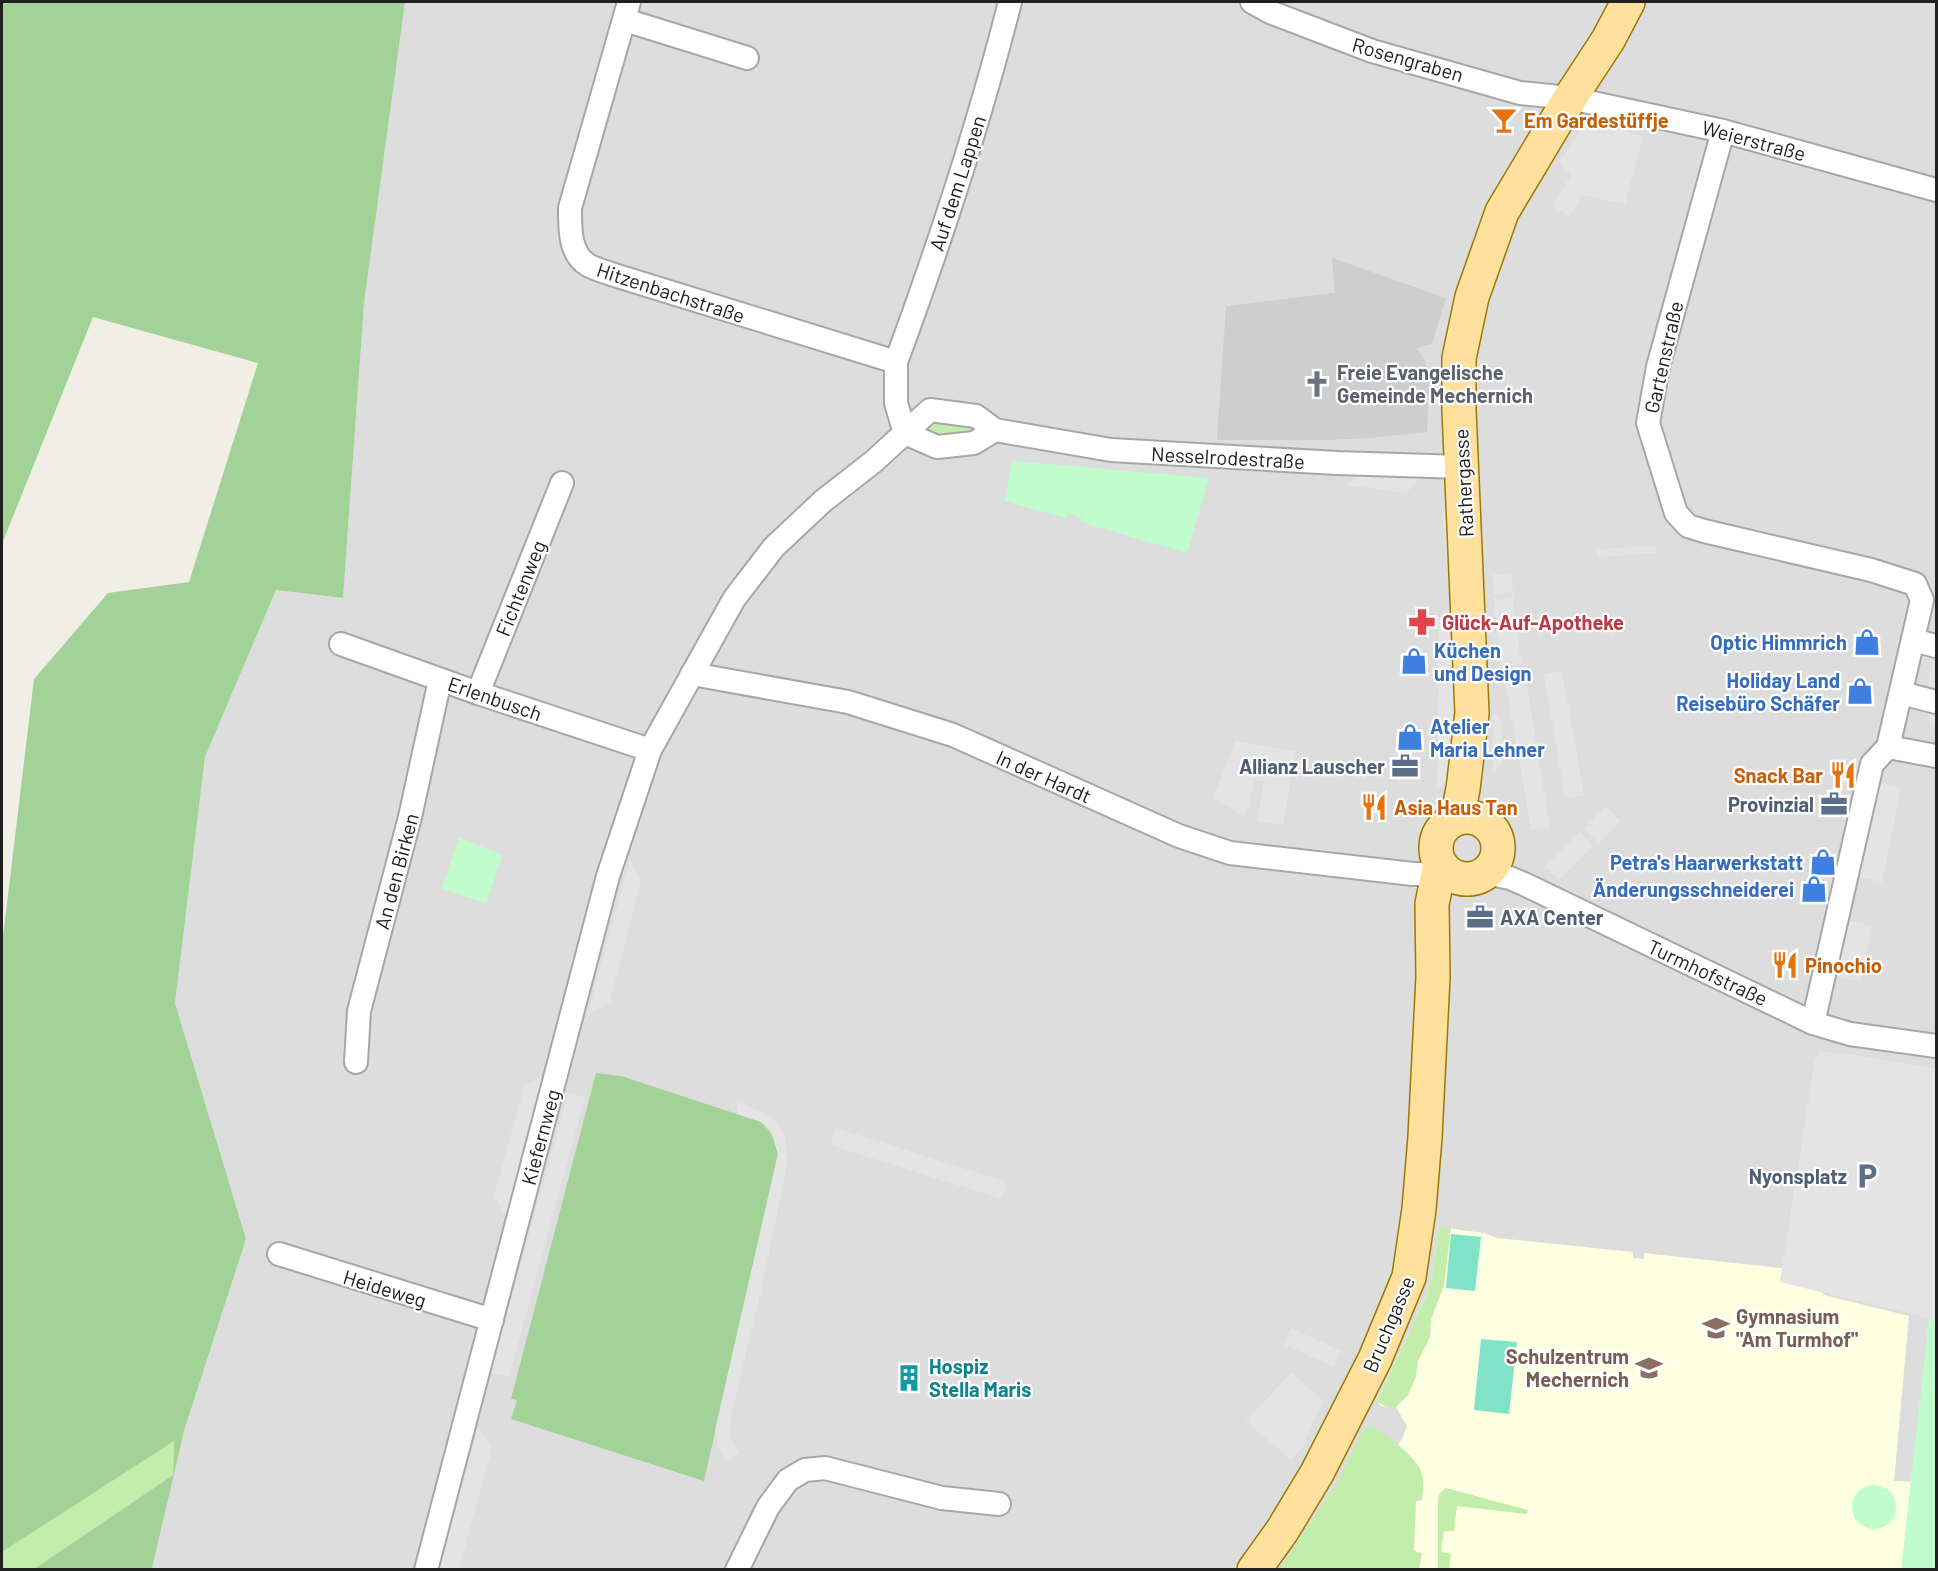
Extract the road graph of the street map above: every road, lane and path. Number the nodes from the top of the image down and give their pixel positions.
1 (1010, 2) edge
2 (1252, 2) edge
3 (1628, 2) edge
4 (627, 11) edge
5 (747, 58) dead end
6 (1570, 98) junction
7 (1723, 131) junction
8 (1936, 190) edge
9 (896, 362) junction
10 (995, 430) junction
11 (905, 434) junction
12 (1462, 467) junction
13 (562, 483) dead end
14 (1913, 640) junction
15 (341, 644) dead end
16 (1936, 646) edge
17 (692, 674) junction
18 (440, 680) junction
19 (478, 693) junction
20 (1900, 693) junction
21 (1936, 702) edge
22 (1887, 747) junction
23 (650, 750) junction
24 (1936, 756) edge
25 (1472, 821) junction
26 (1456, 872) junction
27 (1813, 1023) junction
28 (1936, 1046) edge
29 (356, 1062) dead end
30 (279, 1254) dead end
31 (492, 1320) junction
32 (999, 1504) dead end
33 (426, 1569) edge
34 (737, 1569) edge
35 (1254, 1569) edge

1 - 9 street, Auf dem Lappen
2 - 6 street, Rosengraben
3 - 6 main road, Rathergasse
4 - 5 street, Hitzenbachstraße
4 - 9 street, Hitzenbachstraße
6 - 7 street, Weierstraße
6 - 12 main road, Rathergasse
7 - 8 street, Weierstraße
7 - 14 street, Gartenstraße
9 - 11 street
10 - 11 street
10 - 11 street, Nesselrodestraße
10 - 12 street, Nesselrodestraße
11 - 17 street, Nesselrodestraße
12 - 25 main road, Rathergasse
13 - 19 street, Fichtenweg
14 - 16 street
14 - 20 street
15 - 18 street, Erlenbusch
17 - 23 street, Kiefernweg
17 - 26 street, In der Hardt
18 - 19 street, Erlenbusch
18 - 29 street, An den Birken
19 - 23 street, Erlenbusch
20 - 21 street
20 - 22 street
22 - 24 street
22 - 27 street
23 - 31 street, Kiefernweg
25 - 26 main road
25 - 26 main road
26 - 27 street, Turmhofstraße
26 - 35 main road, Bruchgasse
27 - 28 street, Turmhofstraße
30 - 31 street, Heideweg
31 - 33 street, Kiefernweg
32 - 34 street

